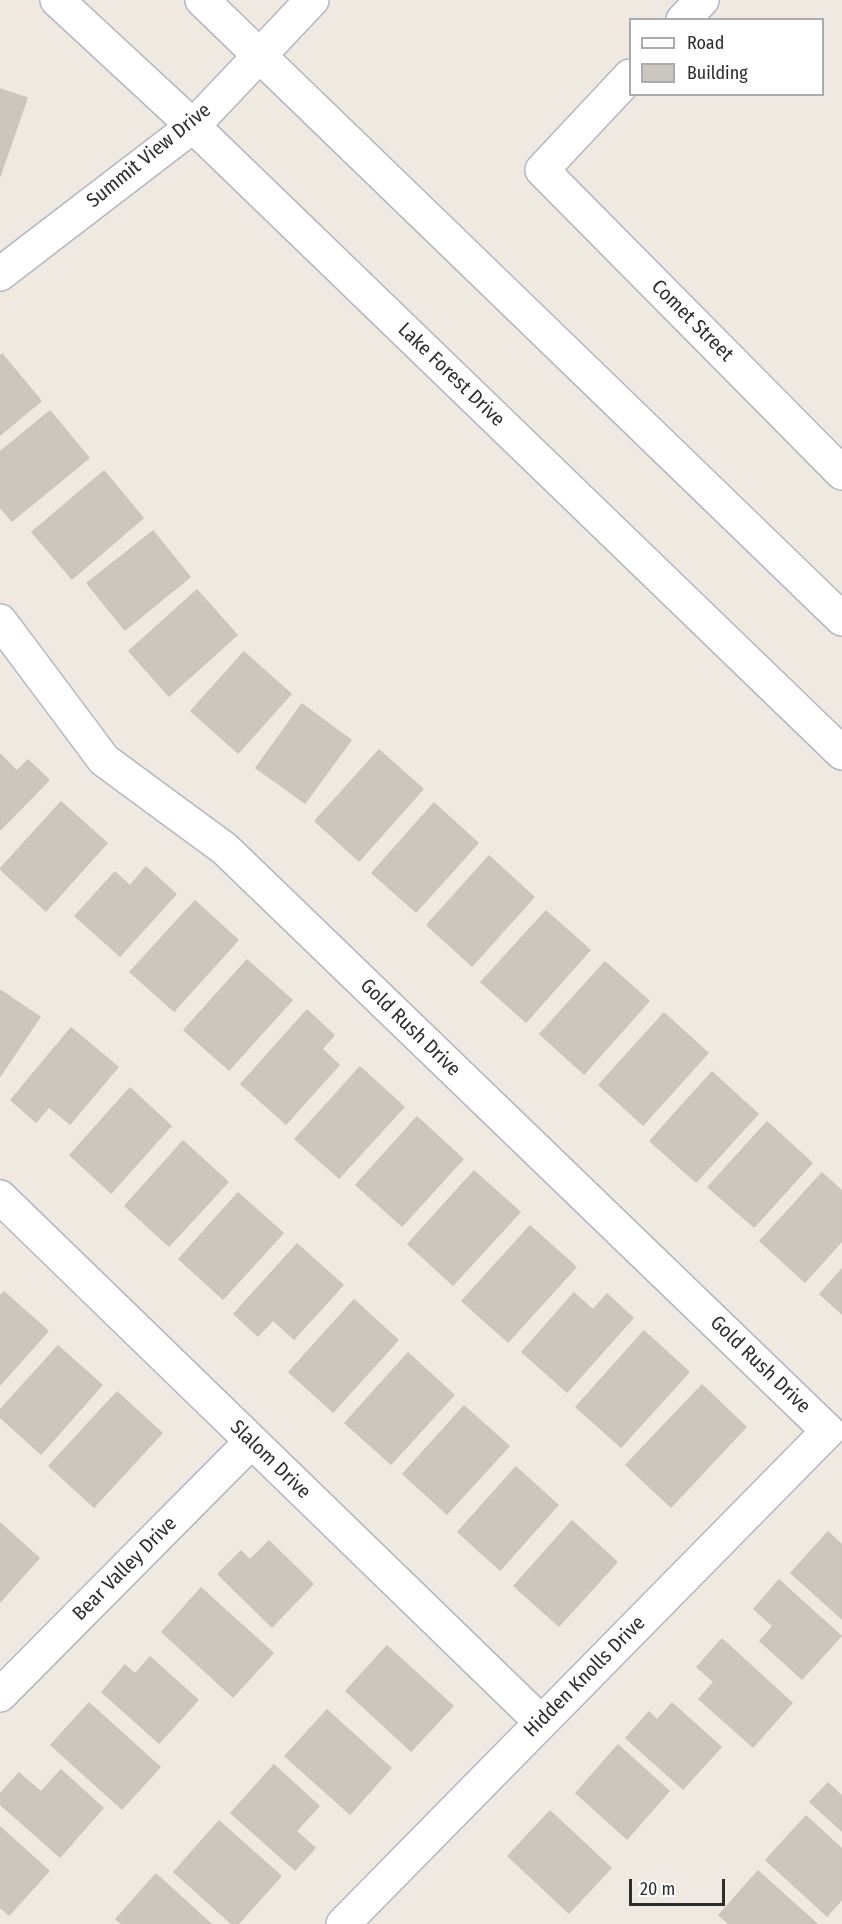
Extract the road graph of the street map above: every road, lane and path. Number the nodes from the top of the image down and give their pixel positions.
1 (57, 0) edge
2 (202, 0) edge
3 (312, 0) edge
4 (702, 0) edge
5 (685, 18) edge
6 (261, 55) junction
7 (629, 77) edge
8 (193, 126) junction
9 (0, 274) edge
10 (840, 467) edge
11 (842, 619) edge
12 (0, 621) edge
13 (842, 753) edge
14 (0, 1197) edge
15 (828, 1431) joint
16 (251, 1442) junction
17 (0, 1695) edge
18 (541, 1722) junction
19 (343, 1924) edge

1 - 8 street, Lake Forest Drive
2 - 6 street
3 - 6 street, Summit View Drive
4 - 5 street
6 - 8 street, Summit View Drive
6 - 11 street
7 - 10 street, Comet Street
8 - 9 street, Summit View Drive
8 - 13 street, Lake Forest Drive
12 - 15 street, Gold Rush Drive
14 - 16 street, Slalom Drive
15 - 18 street, Hidden Knolls Drive
16 - 17 street, Bear Valley Drive
16 - 18 street, Slalom Drive
18 - 19 street, Hidden Knolls Drive

